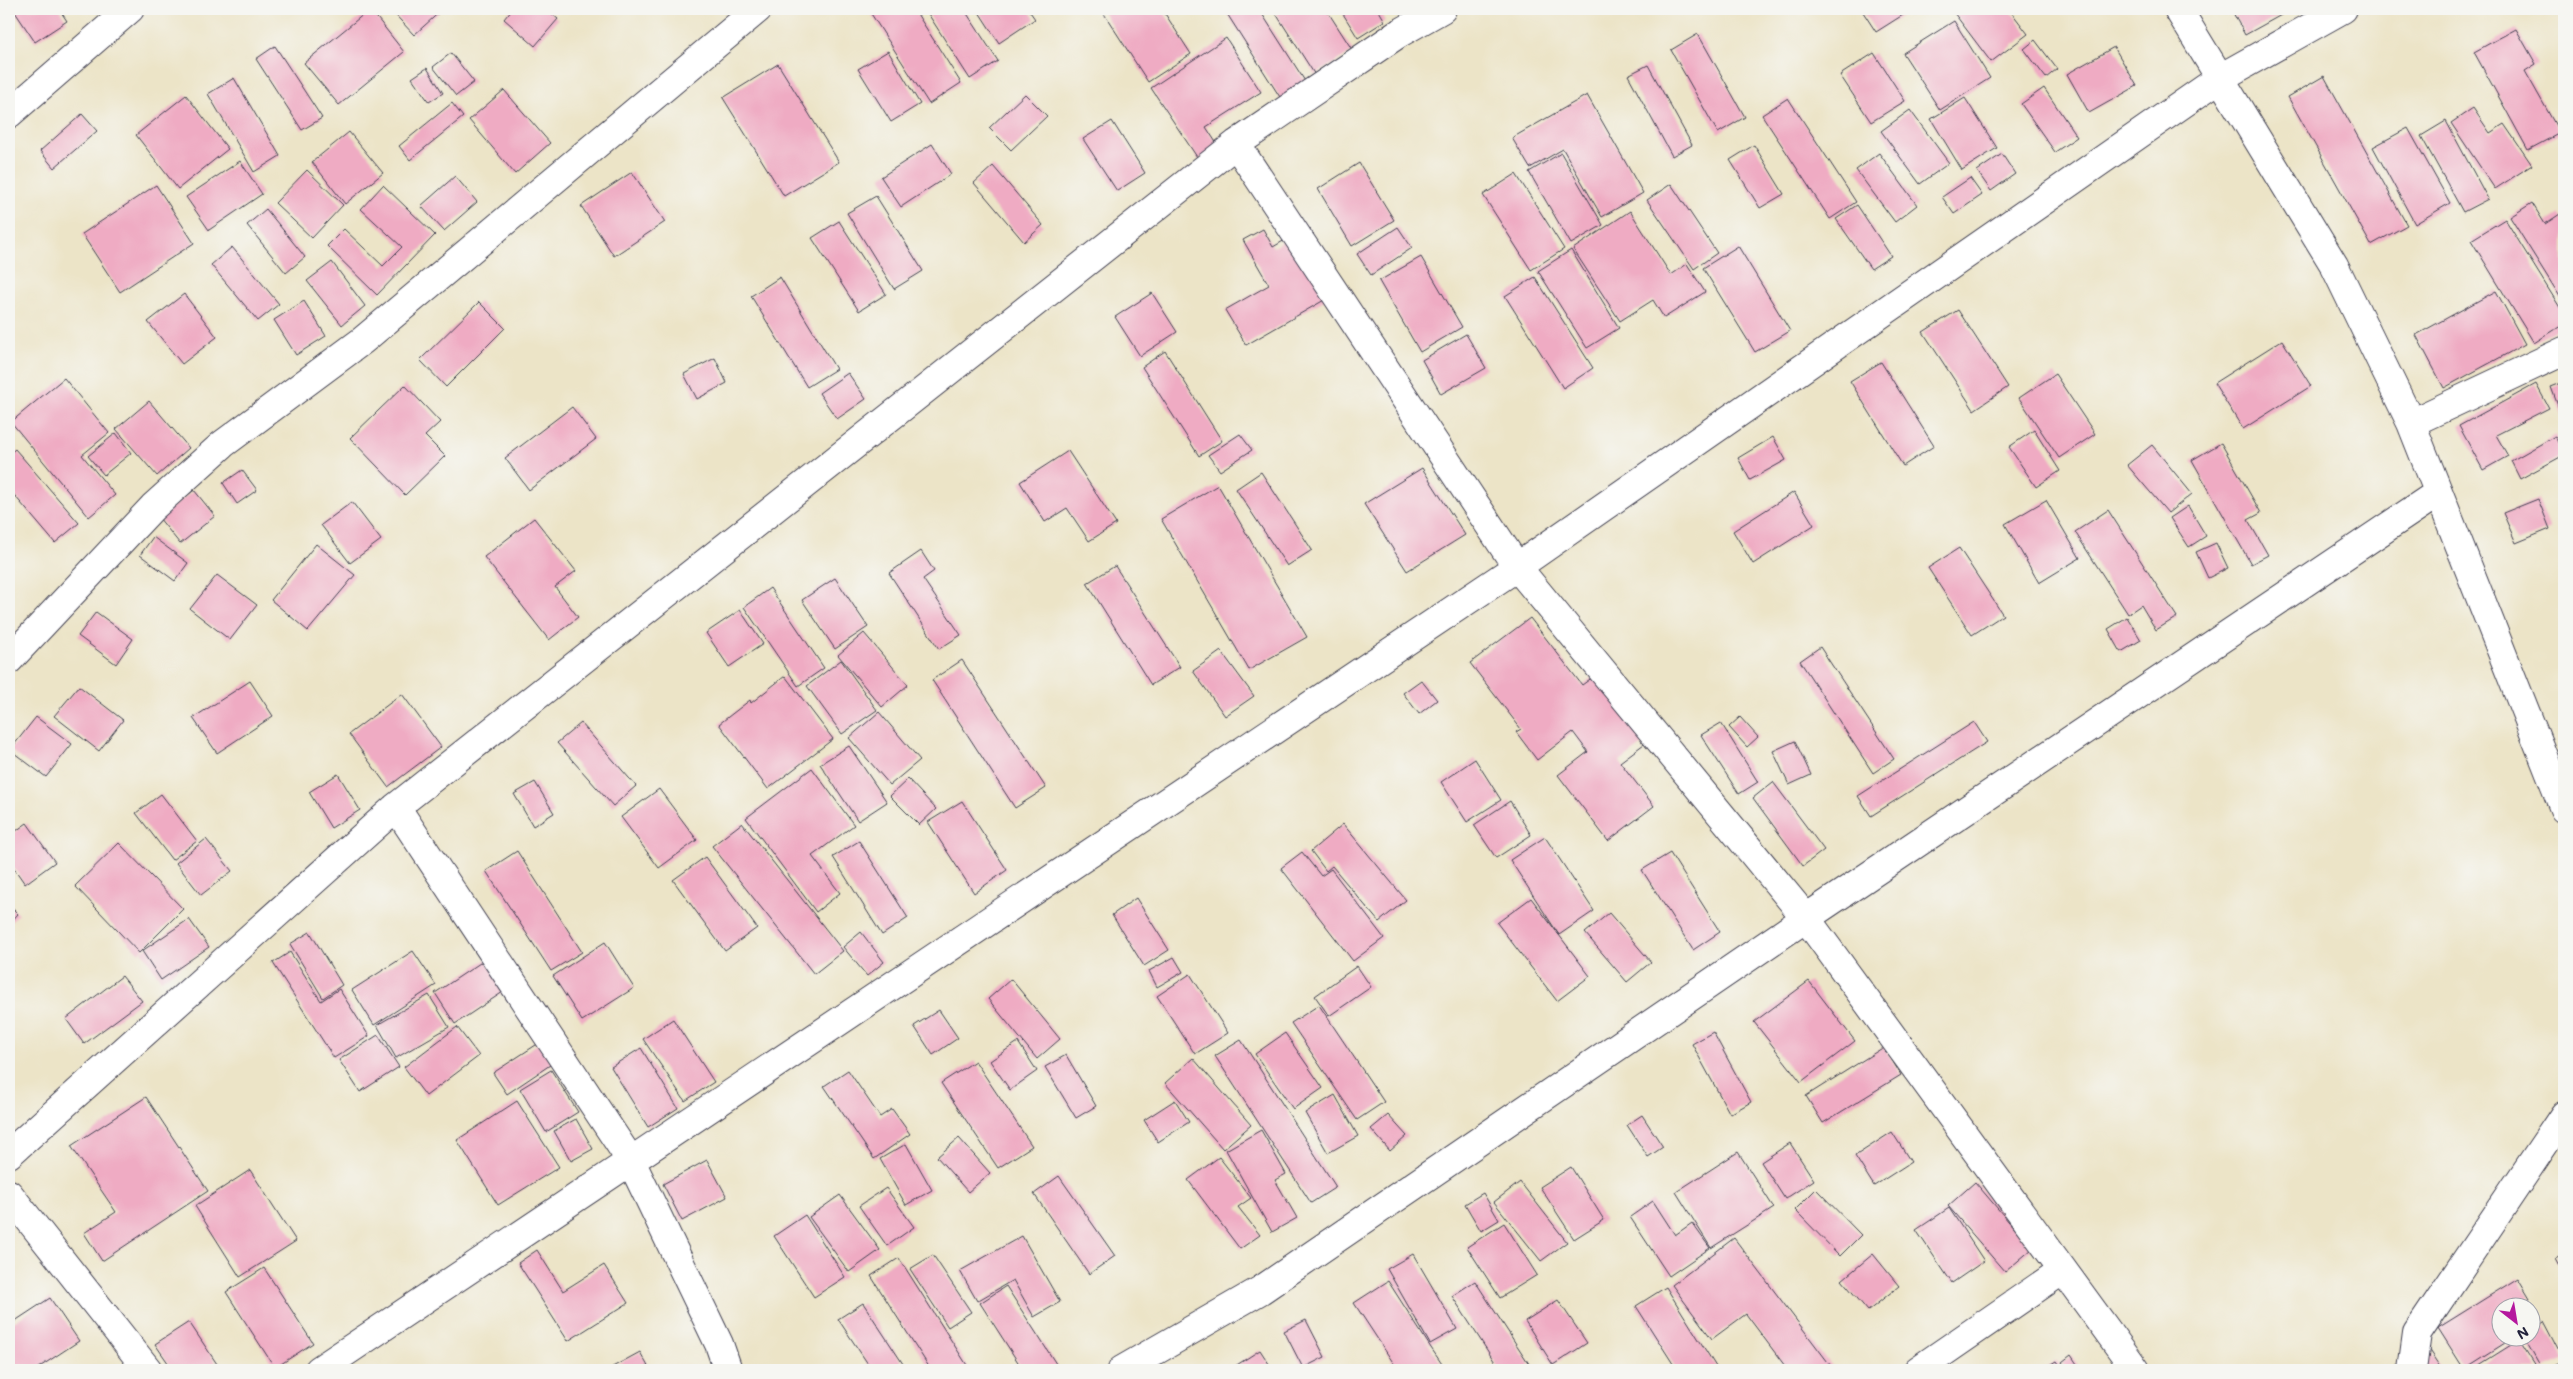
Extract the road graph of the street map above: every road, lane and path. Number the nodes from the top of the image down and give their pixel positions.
1 (130, 9) edge
2 (758, 9) edge
3 (1442, 9) edge
4 (2178, 9) edge
5 (2343, 9) edge
6 (2220, 78) junction
7 (9, 114) edge
8 (1236, 144) junction
9 (2564, 350) edge
10 (2411, 423) junction
11 (2438, 493) junction
12 (1517, 567) junction
13 (9, 660) edge
14 (396, 807) junction
15 (2564, 809) edge
16 (1806, 918) junction
17 (2564, 1116) edge
18 (9, 1154) edge
19 (631, 1161) junction
20 (9, 1194) edge
21 (2063, 1270) junction
22 (148, 1370) edge
23 (319, 1370) edge
24 (728, 1370) edge
25 (1122, 1370) edge
26 (1918, 1370) edge
27 (2136, 1370) edge
28 (2412, 1370) edge

1 - 7 street
2 - 13 street
3 - 8 street
4 - 6 street
5 - 6 street
6 - 10 street
6 - 12 street
8 - 12 street
8 - 14 street
9 - 10 street
10 - 11 street
11 - 15 street
11 - 16 street
12 - 16 street
12 - 19 street
14 - 18 street
14 - 19 street
16 - 21 street
16 - 25 street
17 - 28 street
19 - 23 street
19 - 24 street
20 - 22 street
21 - 26 street
21 - 27 street

